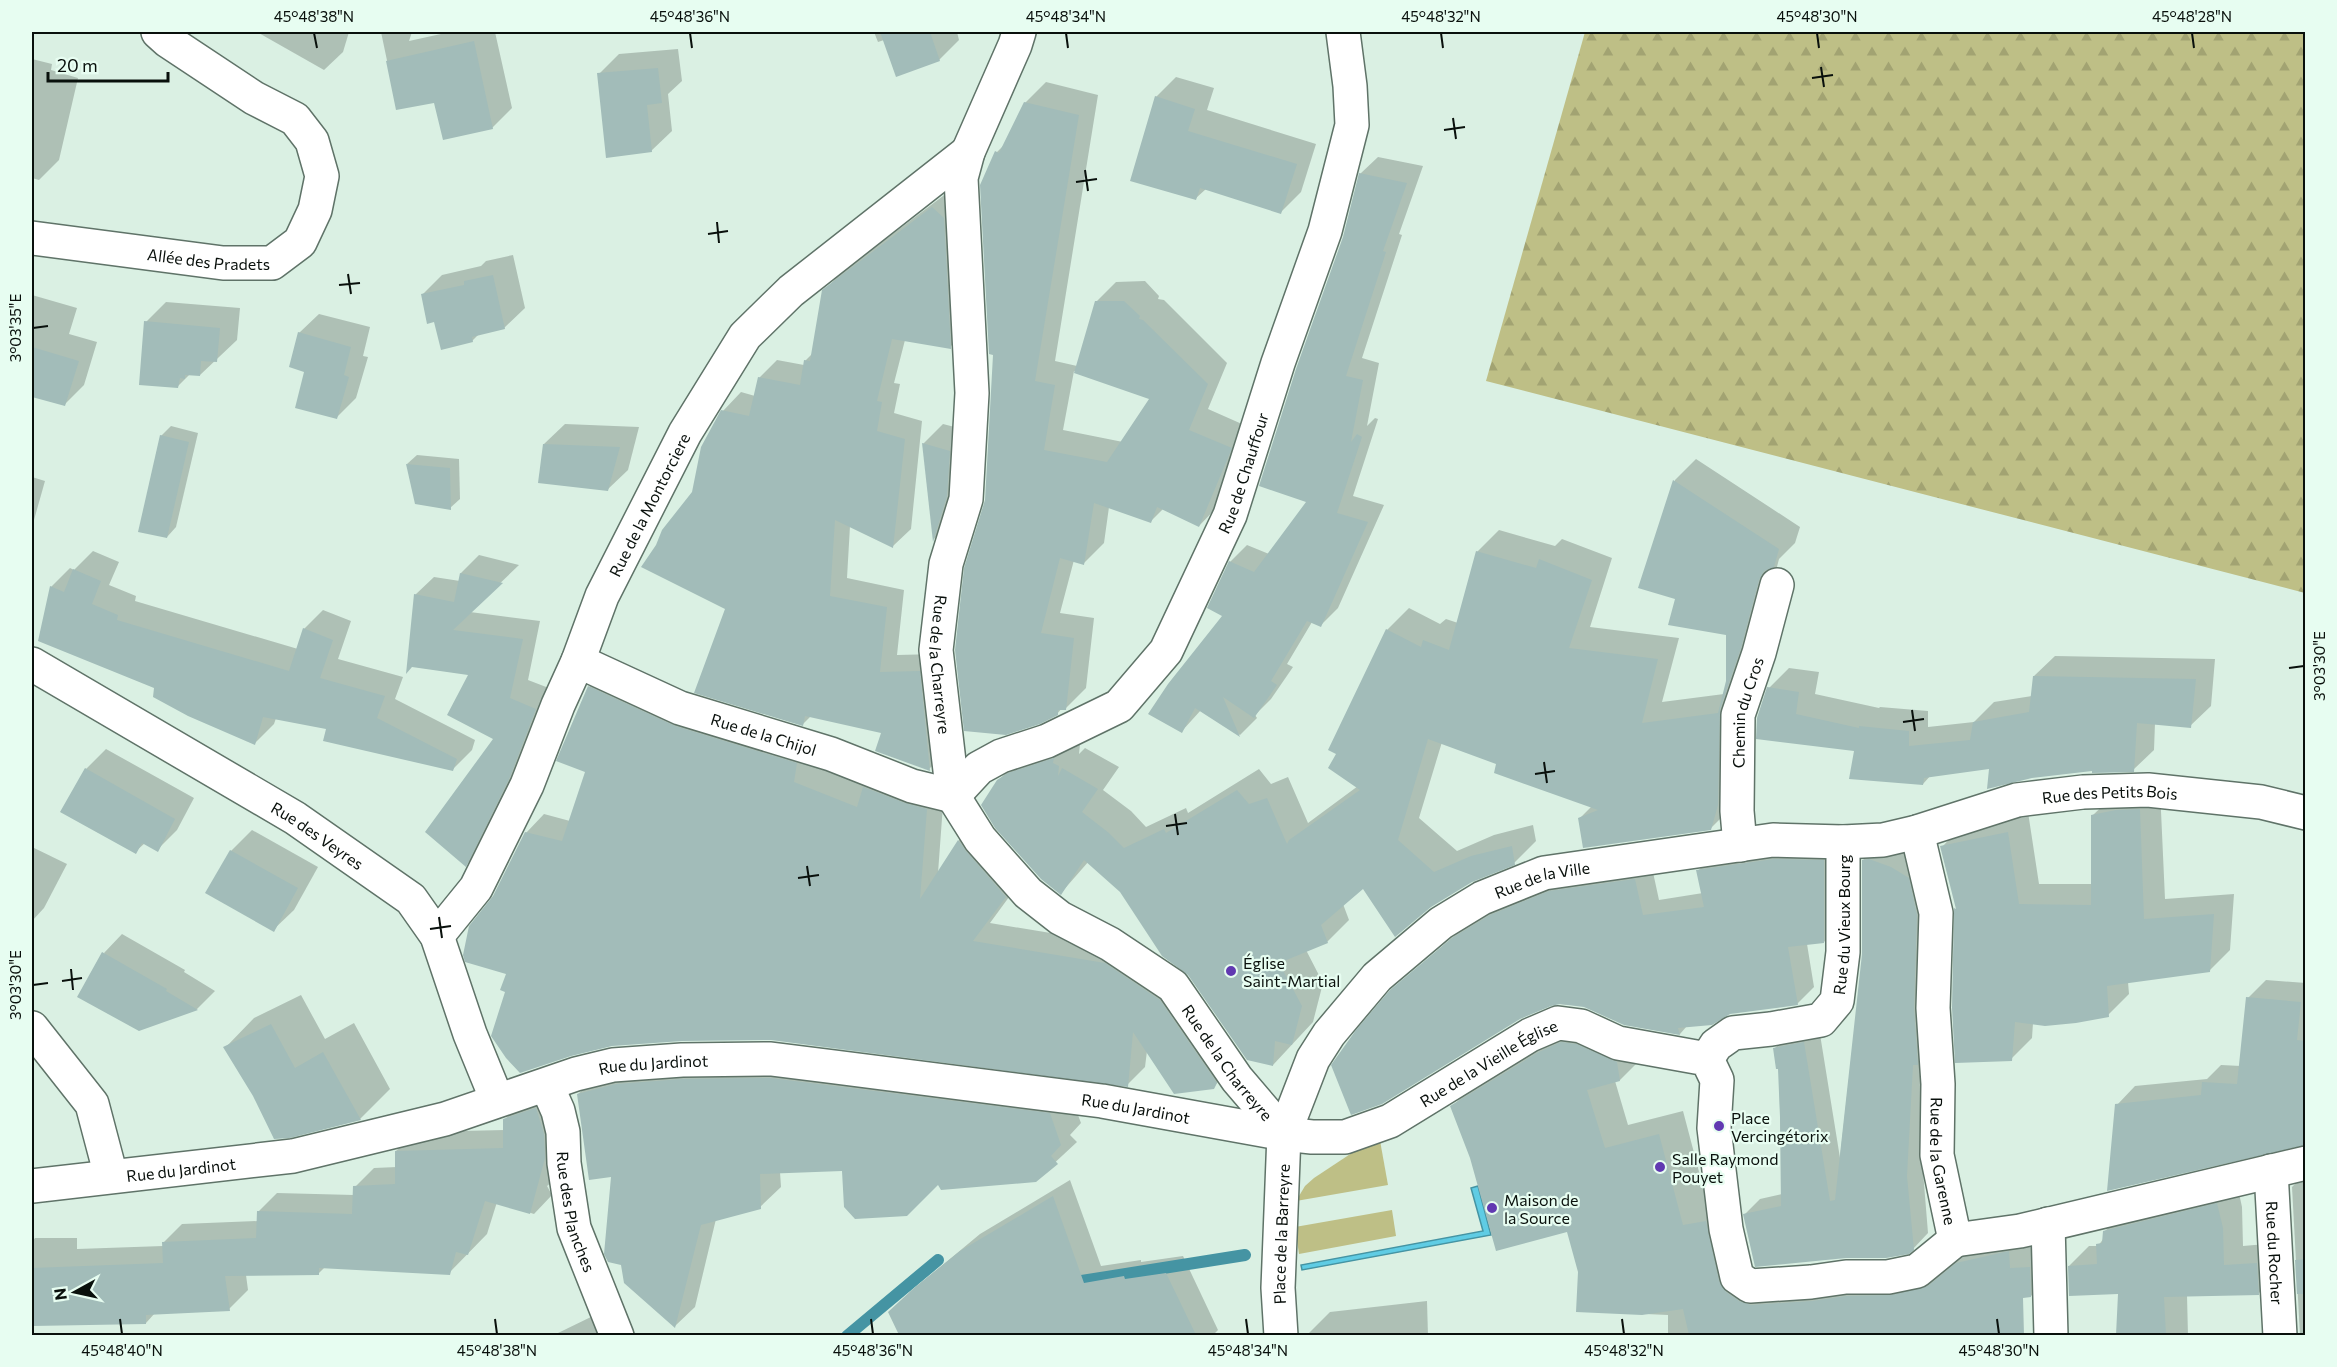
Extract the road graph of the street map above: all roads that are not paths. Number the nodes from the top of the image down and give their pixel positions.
1 (158, 32) edge
2 (1019, 32) edge
3 (1343, 32) edge
4 (968, 152) junction
5 (32, 238) edge
6 (1778, 585) dead end
7 (578, 661) junction
8 (32, 664) edge
9 (953, 796) junction
10 (2306, 813) edge
11 (1917, 832) junction
12 (1843, 842) junction
13 (1740, 845) junction
14 (437, 936) junction
15 (32, 1028) edge
16 (1707, 1059) junction
17 (547, 1086) junction
18 (497, 1100) junction
19 (1284, 1134) junction
20 (2306, 1163) edge
21 (2271, 1171) junction
22 (111, 1176) junction
23 (32, 1186) edge
24 (2048, 1224) junction
25 (1955, 1240) junction
26 (617, 1335) edge
27 (1281, 1335) edge
28 (2050, 1335) edge
29 (2280, 1335) edge

1 - 5 street, Allée des Pradets
2 - 4 street, Rue de la Charreyre
3 - 9 street, Rue de Chauffour
4 - 7 street, Rue de la Montorciere
4 - 9 street, Rue de la Charreyre
6 - 13 street, Chemin du Cros
7 - 9 street, Rue de la Chijol
7 - 14 street, Rue de la Montorciere
8 - 14 street, Rue des Veyres
9 - 19 street, Rue de la Charreyre
10 - 11 street, Rue des Petits Bois
11 - 12 street, Rue de la Ville
11 - 25 street, Rue de la Garenne
12 - 13 street, Rue de la Ville
12 - 16 street, Rue du Vieux Bourg
13 - 19 street, Rue de la Ville
14 - 18 street, Rue des Veyres
15 - 22 street
16 - 19 street, Rue de la Vieille Église
16 - 25 street
17 - 18 street, Rue du Jardinot
17 - 19 street, Rue du Jardinot
17 - 26 street, Rue des Planches
18 - 22 street, Rue du Jardinot
19 - 27 street, Place de la Barreyre
20 - 21 street, Rue de la Garenne
21 - 24 street, Rue de la Garenne
21 - 29 street, Rue du Rocher
22 - 23 street, Rue du Jardinot
24 - 25 street, Rue de la Garenne
24 - 28 street

